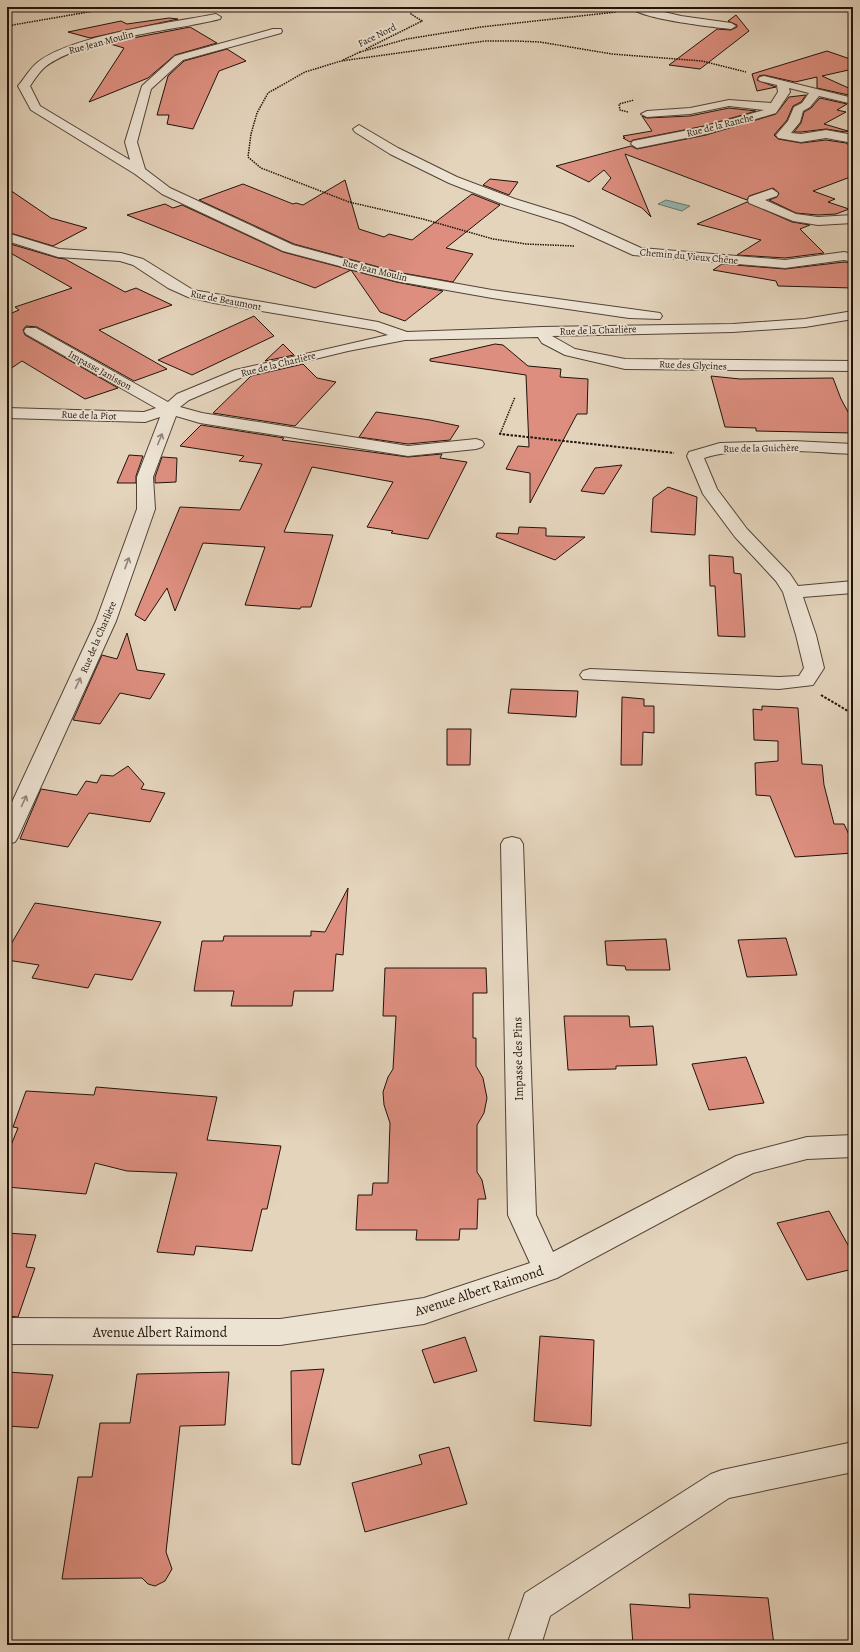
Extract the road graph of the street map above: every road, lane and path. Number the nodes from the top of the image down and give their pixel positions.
1 (10, 7) edge
2 (117, 7) edge
3 (410, 7) edge
4 (7, 8) edge
5 (637, 8) edge
6 (216, 17) dead end
7 (7, 26) edge
8 (731, 26) dead end
9 (277, 31) dead end
10 (360, 52) junction
11 (341, 61) junction
12 (764, 79) joint
13 (782, 84) junction
14 (816, 92) junction
15 (638, 99) dead end
16 (853, 101) edge
17 (776, 106) junction
18 (620, 110) dead end
19 (797, 113) junction
20 (646, 114) dead end
21 (359, 129) dead end
22 (853, 139) edge
23 (638, 144) dead end
24 (139, 171) junction
25 (772, 193) dead end
26 (853, 219) edge
27 (7, 237) edge
28 (578, 247) dead end
29 (853, 258) edge
30 (629, 314) junction
31 (853, 315) edge
32 (733, 328) junction
33 (642, 329) junction
34 (31, 331) dead end
35 (542, 331) junction
36 (405, 336) junction
37 (853, 366) edge
38 (515, 397) dead end
39 (169, 409) junction
40 (7, 413) edge
41 (476, 444) dead end
42 (853, 449) edge
43 (695, 456) junction
44 (853, 586) edge
45 (792, 592) junction
46 (590, 675) dead end
47 (823, 696) dead end
48 (853, 714) edge
49 (7, 837) edge
50 (512, 844) dead end
51 (853, 1146) edge
52 (547, 1269) junction
53 (7, 1332) edge
54 (853, 1457) edge
55 (524, 1645) edge

1 - 4 path
2 - 7 path
3 - 10 path, Face Nord
5 - 8 street
5 - 10 path
6 - 24 street, Rue Jean Moulin
9 - 24 street
10 - 11 path, Face Nord
11 - 12 path
11 - 28 path
12 - 13 street
13 - 14 street
13 - 17 street
14 - 16 street
14 - 19 street
15 - 18 path
17 - 19 street
17 - 20 street
17 - 23 street, Rue de la Ranche
19 - 22 street
21 - 29 street, Chemin du Vieux Chêne
24 - 30 street, Rue Jean Moulin
25 - 26 street
27 - 36 street, Rue de Beaumont
30 - 32 street, Rue Jean Moulin
30 - 33 street
31 - 32 street, Rue de la Charlière
32 - 33 street, Rue de la Charlière
33 - 35 street, Rue de la Charlière
34 - 39 street, Impasse Janisson
35 - 36 street, Rue de la Charlière
35 - 37 street, Rue des Glycines
36 - 39 street, Rue de la Charlière
38 - 43 path
39 - 40 street, Rue de la Piot
39 - 41 street, Impasse Janisson
49 -> 39 street, Rue de la Charlière
42 - 43 street, Rue de la Guichère
43 - 45 street
44 - 45 street
45 - 46 street
47 - 48 path
50 - 52 street, Impasse des Pins
51 - 52 street, Avenue Albert Raimond
52 - 53 street, Avenue Albert Raimond
54 - 55 street

